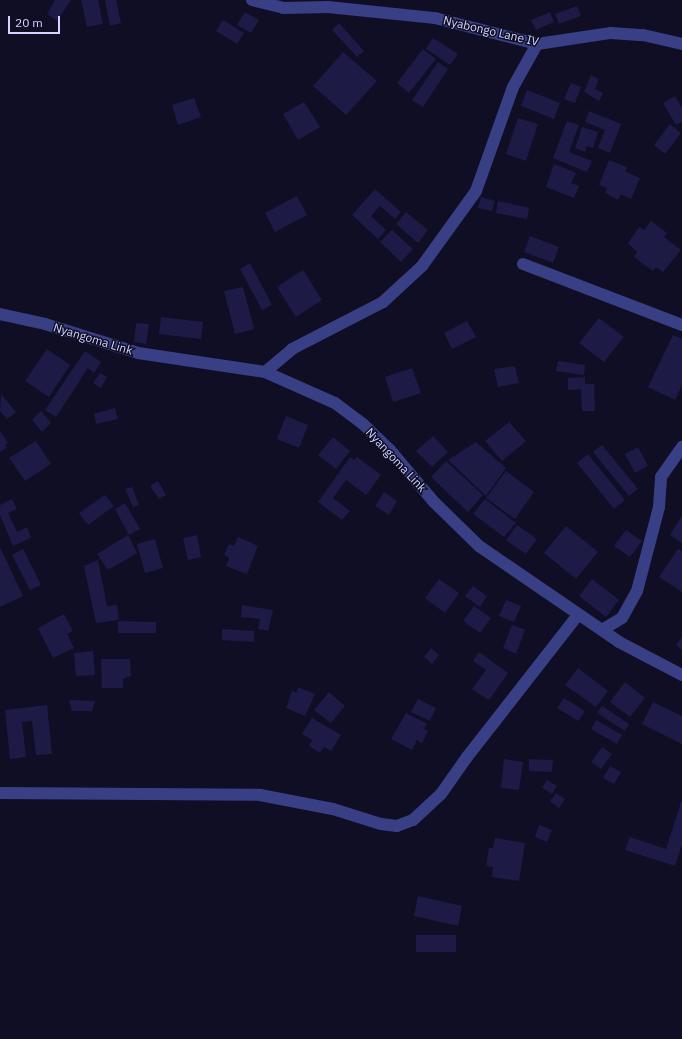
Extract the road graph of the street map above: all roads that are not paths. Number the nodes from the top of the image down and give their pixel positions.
1 (252, 0) edge
2 (537, 44) junction
3 (682, 44) edge
4 (523, 264) dead end
5 (0, 314) edge
6 (682, 325) edge
7 (265, 372) junction
8 (682, 447) edge
9 (578, 615) junction
10 (602, 630) junction
11 (682, 675) edge
12 (0, 793) edge

1 - 2 street, Nyabongo Lane IV
2 - 3 street, Nyabongo Lane IV
2 - 7 street
4 - 6 street
5 - 7 street, Nyangoma Link
7 - 9 street, Nyangoma Link
8 - 10 street
9 - 10 street, Nyangoma Link
9 - 12 street
10 - 11 street, Nyangoma Link

